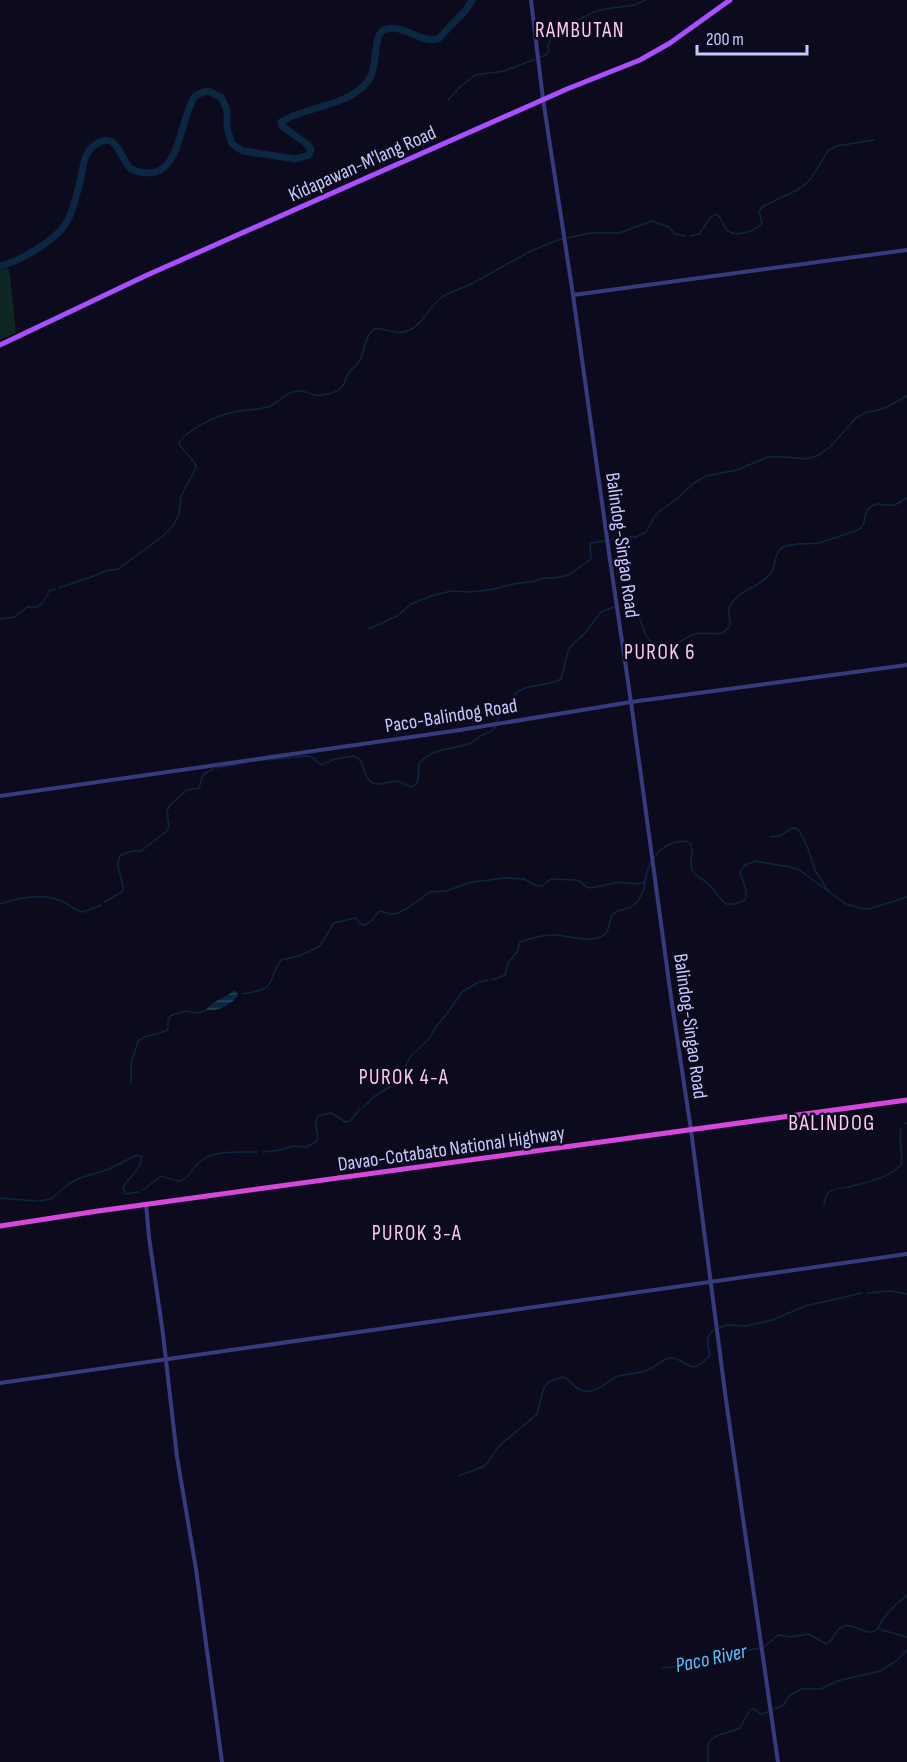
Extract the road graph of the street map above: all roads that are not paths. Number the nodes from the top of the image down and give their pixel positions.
1 (531, 0) edge
2 (730, 0) edge
3 (543, 99) junction
4 (907, 250) edge
5 (573, 295) junction
6 (0, 345) edge
7 (907, 665) edge
8 (631, 702) junction
9 (0, 796) edge
10 (907, 1100) edge
11 (692, 1130) junction
12 (146, 1204) junction
13 (0, 1226) edge
14 (907, 1254) edge
15 (711, 1282) junction
16 (166, 1359) junction
17 (0, 1383) edge
18 (222, 1762) edge
19 (778, 1762) edge

1 - 3 street, Balindog-Singao Road
2 - 3 main road, Kidapawan-M'lang Road
3 - 5 street, Balindog-Singao Road
3 - 6 main road, Kidapawan-M'lang Road
4 - 5 street
5 - 8 street, Balindog-Singao Road
7 - 8 street, Paco-Balindog Road
8 - 9 street, Paco-Balindog Road
8 - 11 street, Balindog-Singao Road
10 - 11 highway, Davao-Cotabato National Highway
11 - 12 highway, Davao-Cotabato National Highway
11 - 15 street, Balindog-Singao Road
12 - 13 highway, Davao-Cotabato National Highway
12 - 16 street
14 - 15 street
15 - 16 street
15 - 19 street, Balindog-Singao Road
16 - 17 street
16 - 18 street

